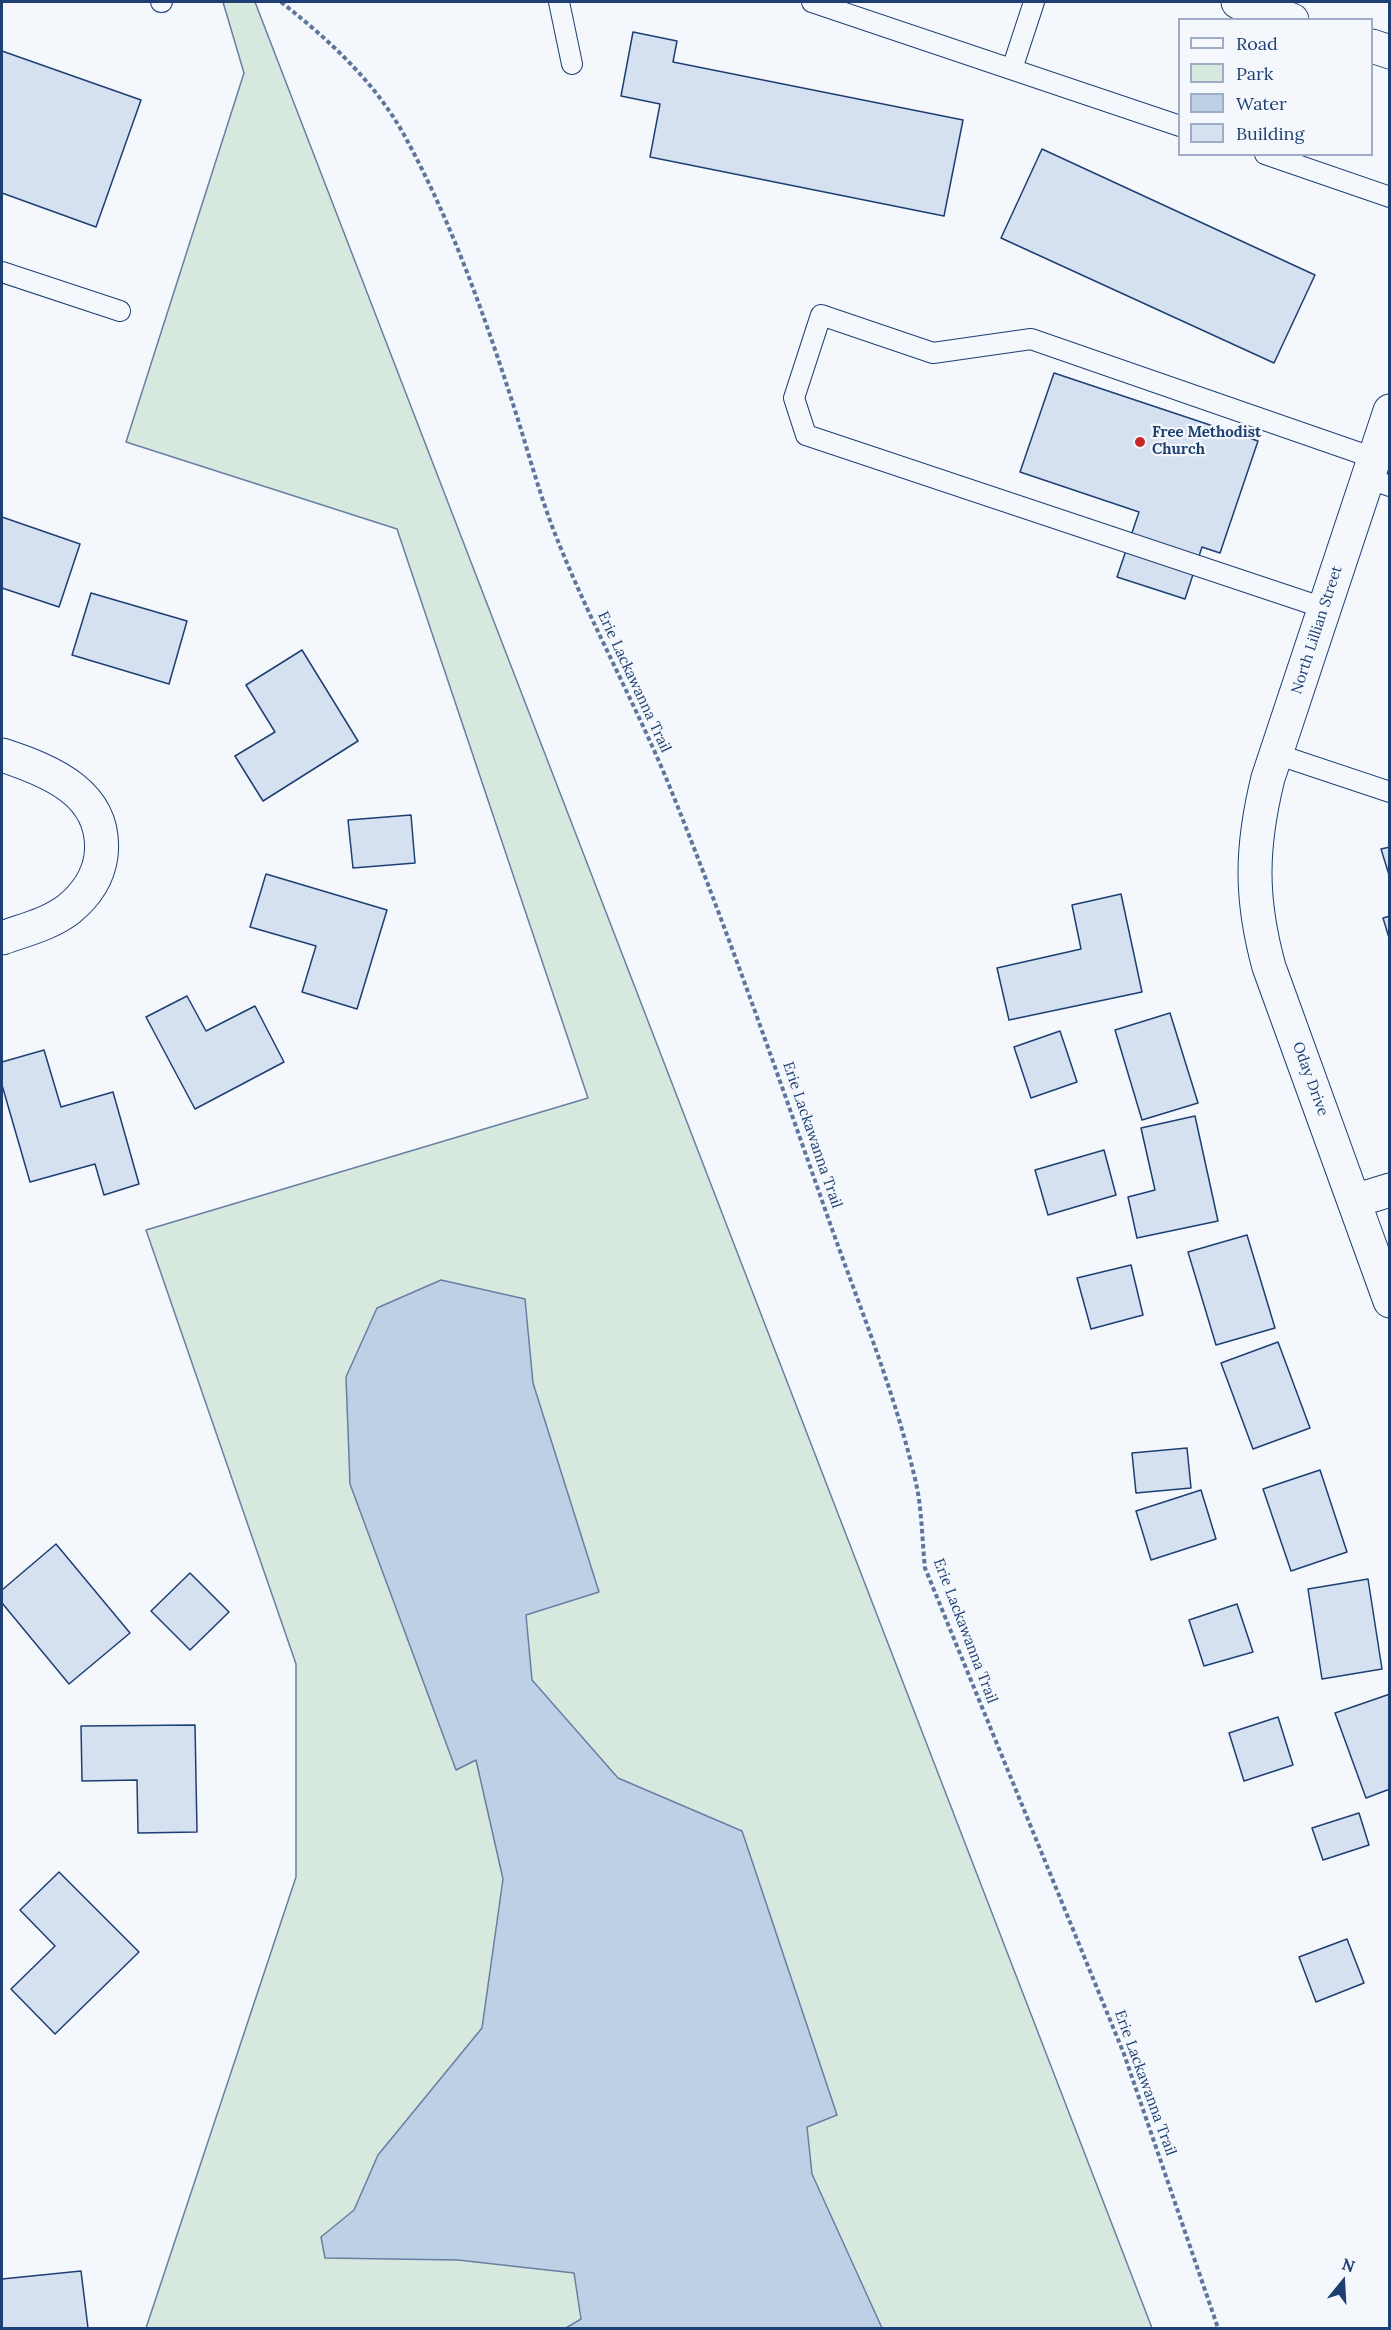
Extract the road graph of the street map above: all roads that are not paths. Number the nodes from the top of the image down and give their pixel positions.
1 (559, 2) edge
2 (812, 2) edge
3 (1034, 2) edge
4 (1238, 2) edge
5 (1286, 18) edge
6 (1373, 47) edge
7 (1389, 52) edge
8 (572, 64) dead end
9 (1012, 69) junction
10 (1178, 126) edge
11 (1271, 156) edge
12 (1389, 197) edge
13 (2, 272) edge
14 (120, 311) dead end
15 (1389, 411) edge
16 (1377, 474) edge
17 (1324, 608) junction
18 (1276, 754) junction
19 (2, 755) edge
20 (1389, 792) edge
21 (1254, 851) joint
22 (2, 938) edge
23 (1389, 1190) edge
24 (1354, 1202) junction
25 (1389, 1301) edge

1 - 8 lane
2 - 9 lane
3 - 9 lane
4 - 5 street
6 - 7 street
9 - 10 lane
11 - 12 lane
13 - 14 lane
15 - 16 street, North Lillian Street
16 - 17 street, North Lillian Street
16 - 17 lane
17 - 18 street, North Lillian Street
18 - 20 lane
18 - 21 street, North Lillian Street
19 - 22 street
21 - 24 street, Oday Drive
23 - 24 street
24 - 25 street, Oday Drive

